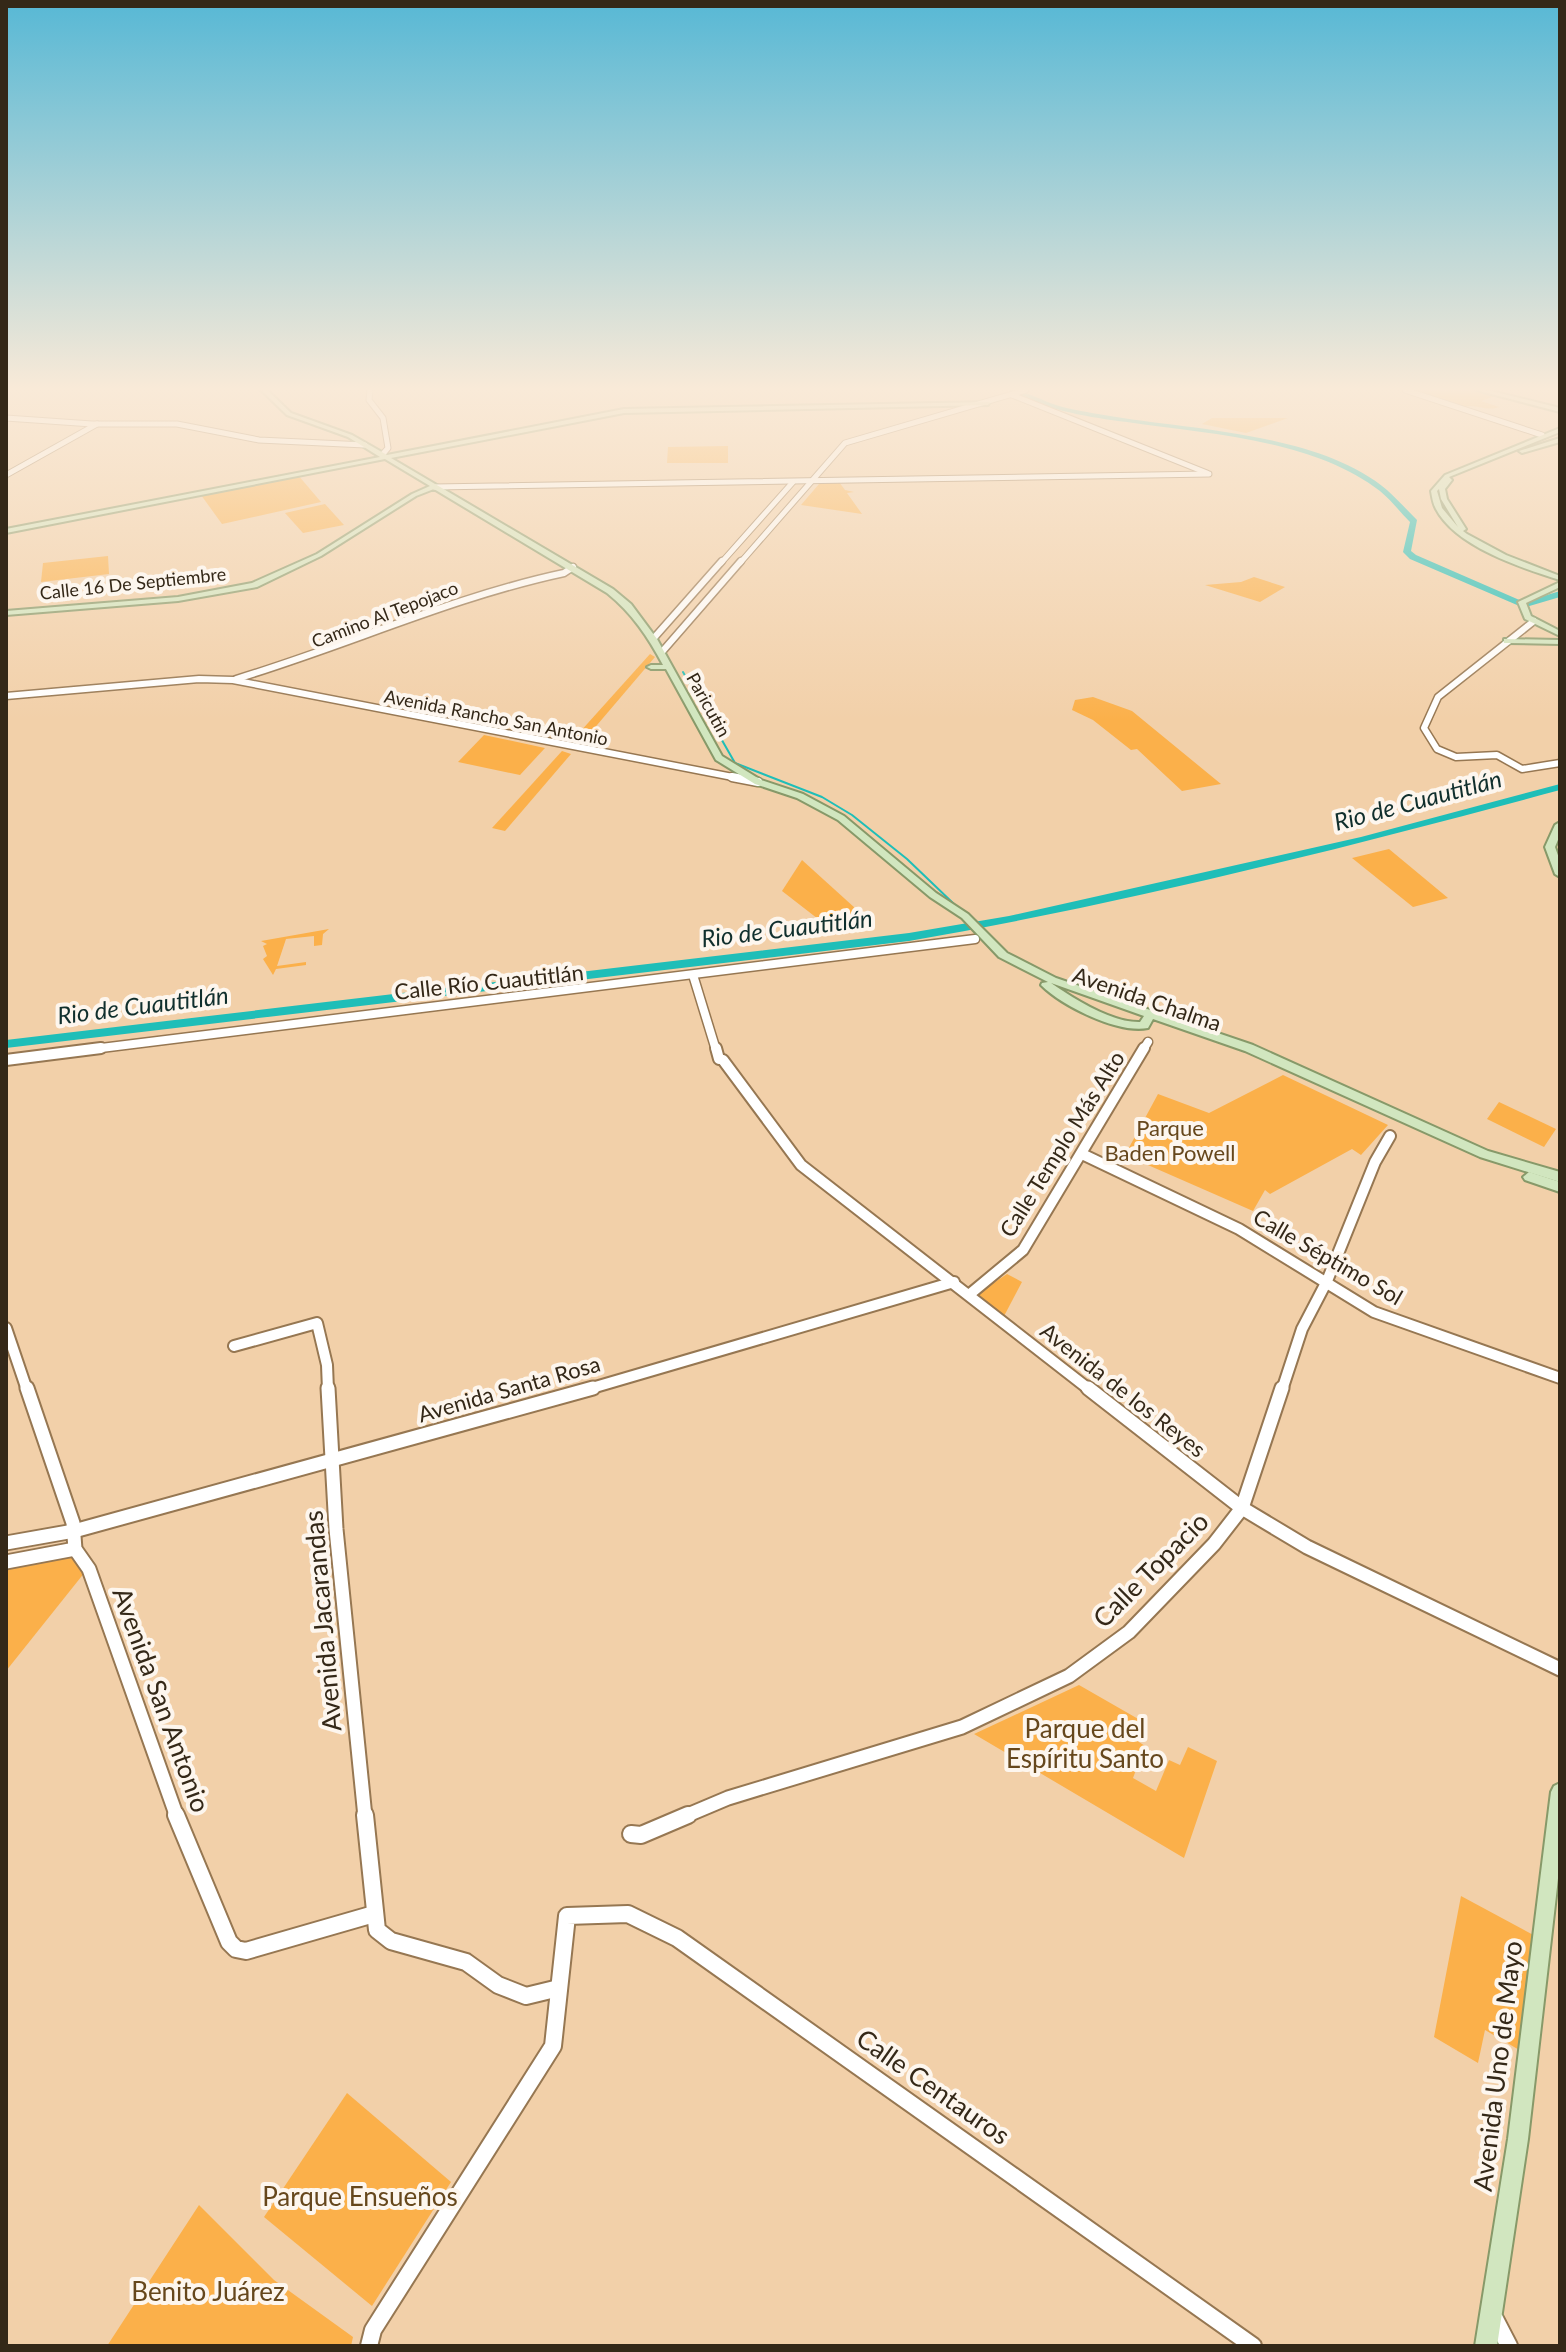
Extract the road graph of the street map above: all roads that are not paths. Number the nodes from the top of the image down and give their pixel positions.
1 (1444, 499) edge
2 (168, 500) edge
3 (406, 500) edge
4 (456, 500) edge
5 (777, 500) edge
6 (795, 500) edge
7 (1435, 500) edge
8 (1456, 526) junction
9 (6, 531) edge
10 (573, 567) junction
11 (1560, 576) edge
12 (551, 577) junction
13 (590, 578) junction
14 (1560, 584) edge
15 (6, 613) edge
16 (1531, 623) junction
17 (1560, 634) edge
18 (653, 639) junction
19 (1507, 641) junction
20 (1560, 642) edge
21 (661, 653) junction
22 (651, 667) dead end
23 (669, 667) junction
24 (231, 681) junction
25 (6, 696) edge
26 (1560, 763) edge
27 (759, 784) junction
28 (1560, 825) edge
29 (1560, 874) edge
30 (970, 929) junction
31 (693, 975) junction
32 (1148, 1017) junction
33 (1148, 1042) dead end
34 (6, 1060) edge
35 (1390, 1136) dead end
36 (1082, 1154) junction
37 (1525, 1172) junction
38 (1560, 1177) edge
39 (1560, 1187) edge
40 (1327, 1281) junction
41 (954, 1282) junction
42 (970, 1294) junction
43 (6, 1328) edge
44 (234, 1346) dead end
45 (1560, 1378) edge
46 (334, 1458) junction
47 (1242, 1508) junction
48 (74, 1531) junction
49 (6, 1543) edge
50 (75, 1549) junction
51 (6, 1562) edge
52 (1560, 1669) edge
53 (1560, 1792) edge
54 (631, 1834) dead end
55 (374, 1914) junction
56 (559, 1988) junction
57 (1492, 2313) junction
58 (369, 2346) edge
59 (1253, 2346) edge
60 (1486, 2346) edge
61 (1509, 2346) edge

1 - 8 main road
2 - 9 main road
3 - 15 main road, Calle 16 De Septiembre
4 - 10 main road, Paricutin
5 - 18 street
6 - 21 street
7 - 8 main road
8 - 11 main road
10 - 12 street, Camino Al Tepojaco
10 - 13 main road, Paricutin
12 - 13 street, Camino Al Tepojaco
12 - 24 street, Camino Al Tepojaco
13 - 18 main road, Paricutin
14 - 16 main road
16 - 17 main road
16 - 19 street
18 - 21 main road, Paricutin
19 - 20 main road
19 - 26 street
21 - 23 main road, Paricutin
22 - 23 main road
23 - 27 main road, Paricutin
24 - 25 street, Avenida Rancho San Antonio
24 - 27 street, Avenida Rancho San Antonio
27 - 30 main road, Avenida Chalma
28 - 29 main road
30 - 31 street, Calle Río Cuautitlán
30 - 32 main road, Avenida Chalma
30 - 32 main road, Avenida Chalma
31 - 34 street, Calle Río Cuautitlán
31 - 41 street, Avenida de los Reyes
32 - 37 main road, Avenida Chalma
33 - 36 street, Calle Templo Más Alto
35 - 40 street, Calle Topacio
36 - 40 street, Calle Séptimo Sol
36 - 42 street, Calle Templo Más Alto
37 - 38 main road, Avenida Chalma
37 - 39 main road, Avenida Chalma
40 - 45 street, Calle Séptimo Sol
40 - 47 street, Calle Topacio
41 - 42 street, Avenida de los Reyes
41 - 46 street, Avenida Santa Rosa
42 - 47 street, Avenida de los Reyes
43 - 48 street, Avenida San Antonio
44 - 46 street, Avenida Jacarandas
46 - 48 street, Avenida Santa Rosa
46 - 55 street, Avenida Jacarandas
47 - 52 street, Avenida de los Reyes
47 - 54 street, Calle Topacio
48 - 49 street, Avenida Santa Rosa
48 - 50 street, Avenida San Antonio
50 - 51 street
50 - 55 street, Avenida San Antonio
53 - 57 main road, Avenida Uno de Mayo
55 - 56 street
56 - 58 street
56 - 59 street, Calle Centauros
57 - 60 main road, Avenida Uno de Mayo
57 - 61 street

